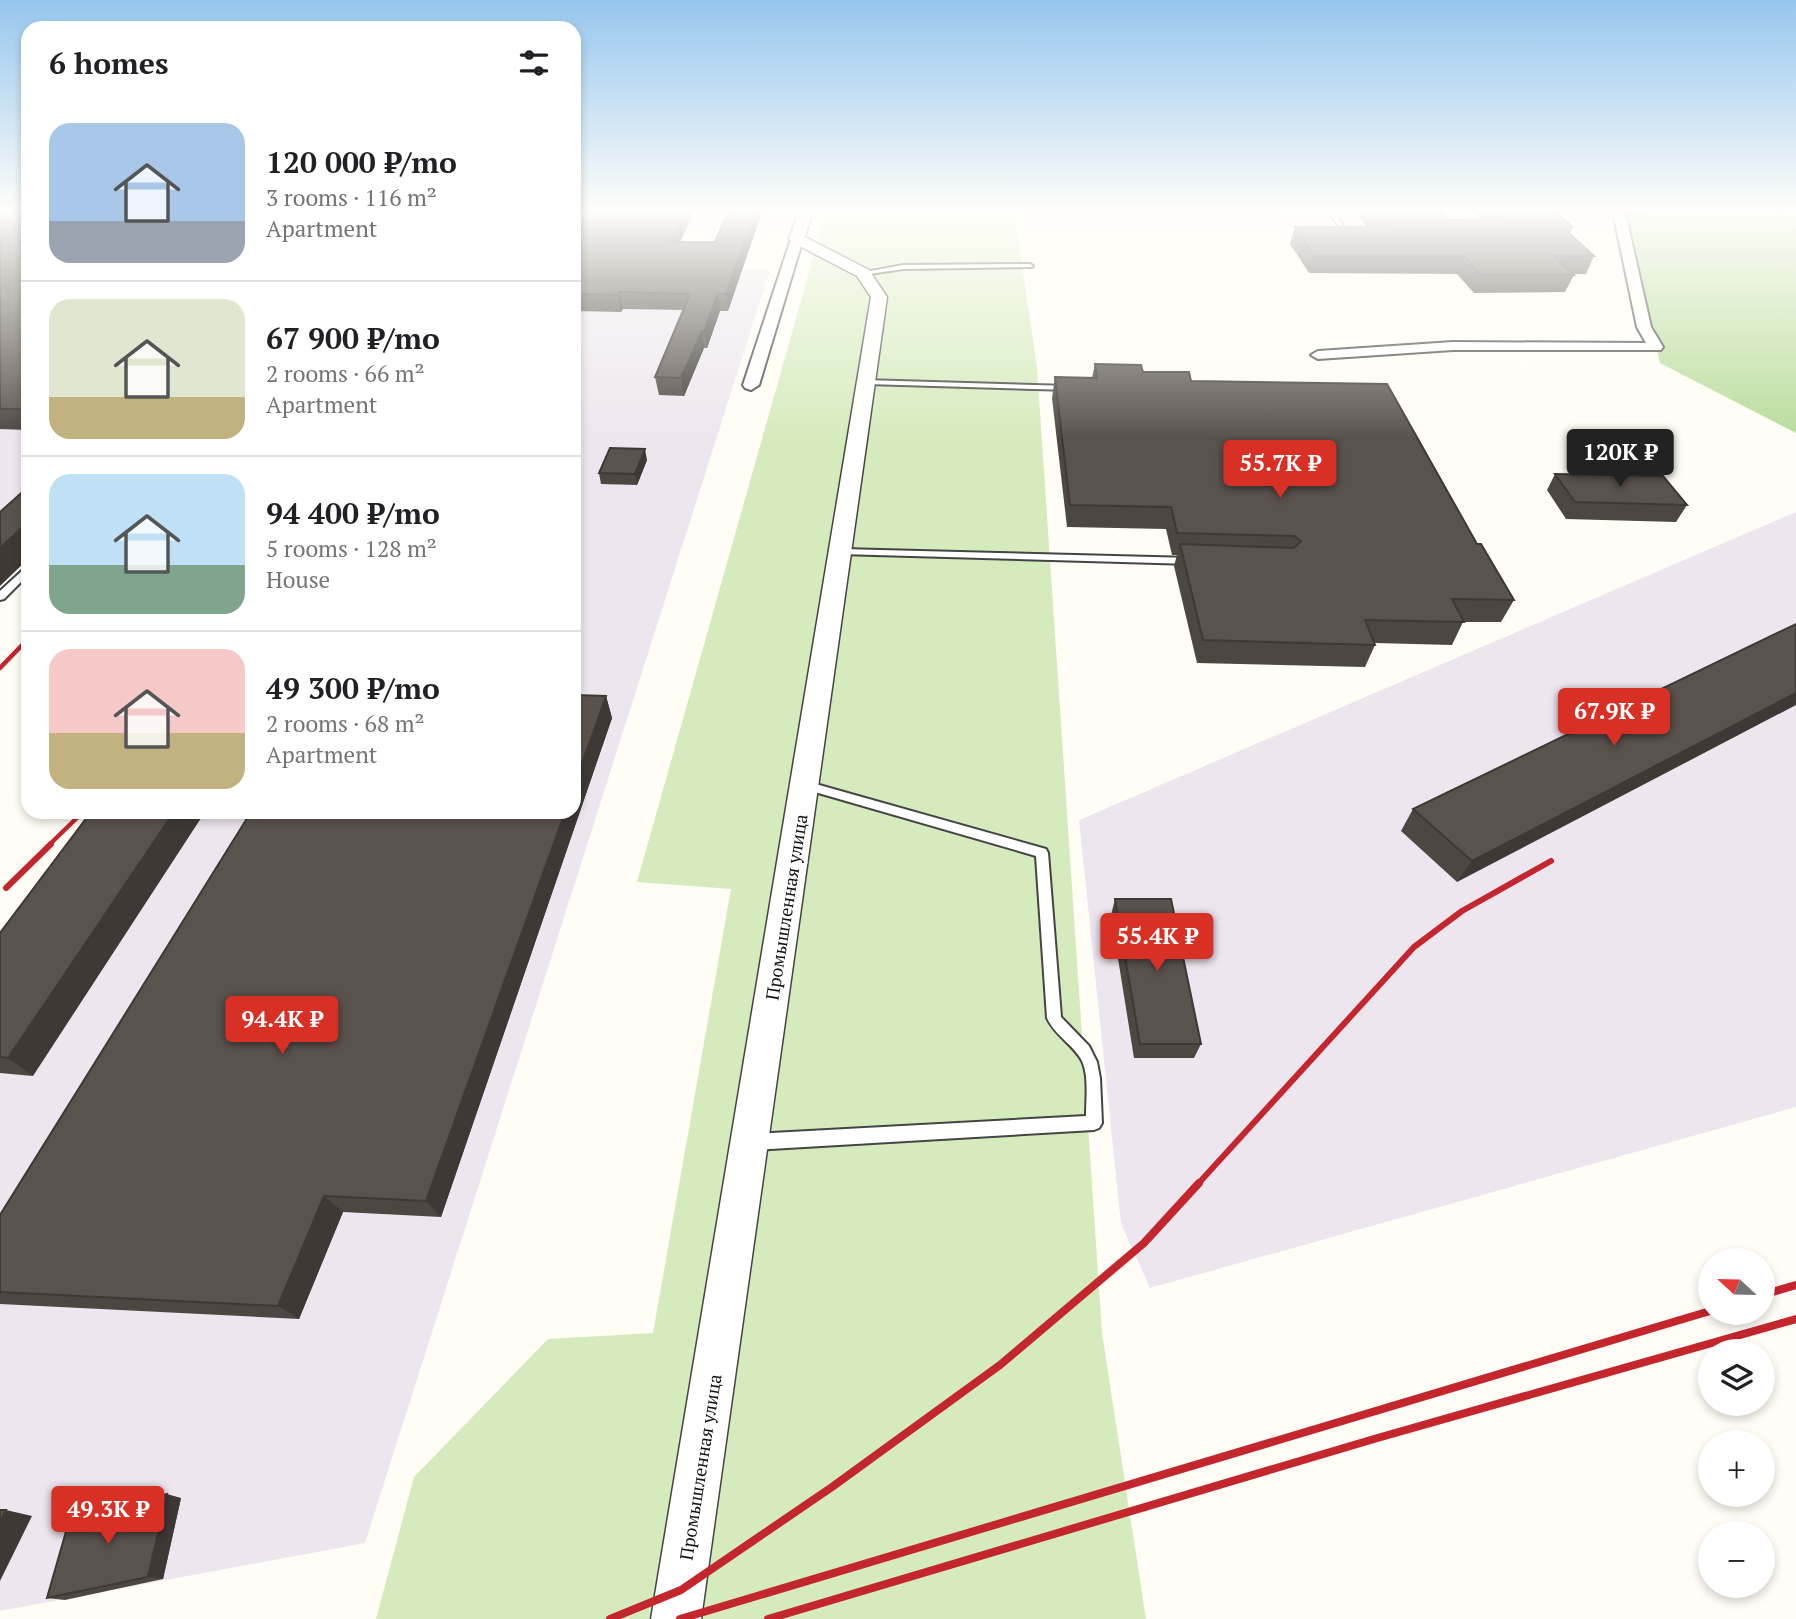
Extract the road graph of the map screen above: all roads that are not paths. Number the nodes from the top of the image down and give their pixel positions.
1 (782, 288) edge
2 (873, 288) edge
3 (1635, 288) edge
4 (1318, 355) dead end
5 (867, 382) junction
6 (751, 385) dead end
7 (1071, 388) edge
8 (842, 552) junction
9 (1203, 562) edge
10 (21, 577) edge
11 (0, 597) edge
12 (805, 785) junction
13 (750, 1142) junction
14 (676, 1619) edge

1 - 6 street
2 - 5 street, Промышленная улица
3 - 4 street
5 - 7 lane
5 - 8 street, Промышленная улица
8 - 9 lane
8 - 12 street, Промышленная улица
10 - 11 lane
12 - 13 street, Промышленная улица
12 - 13 lane
13 - 14 street, Промышленная улица

